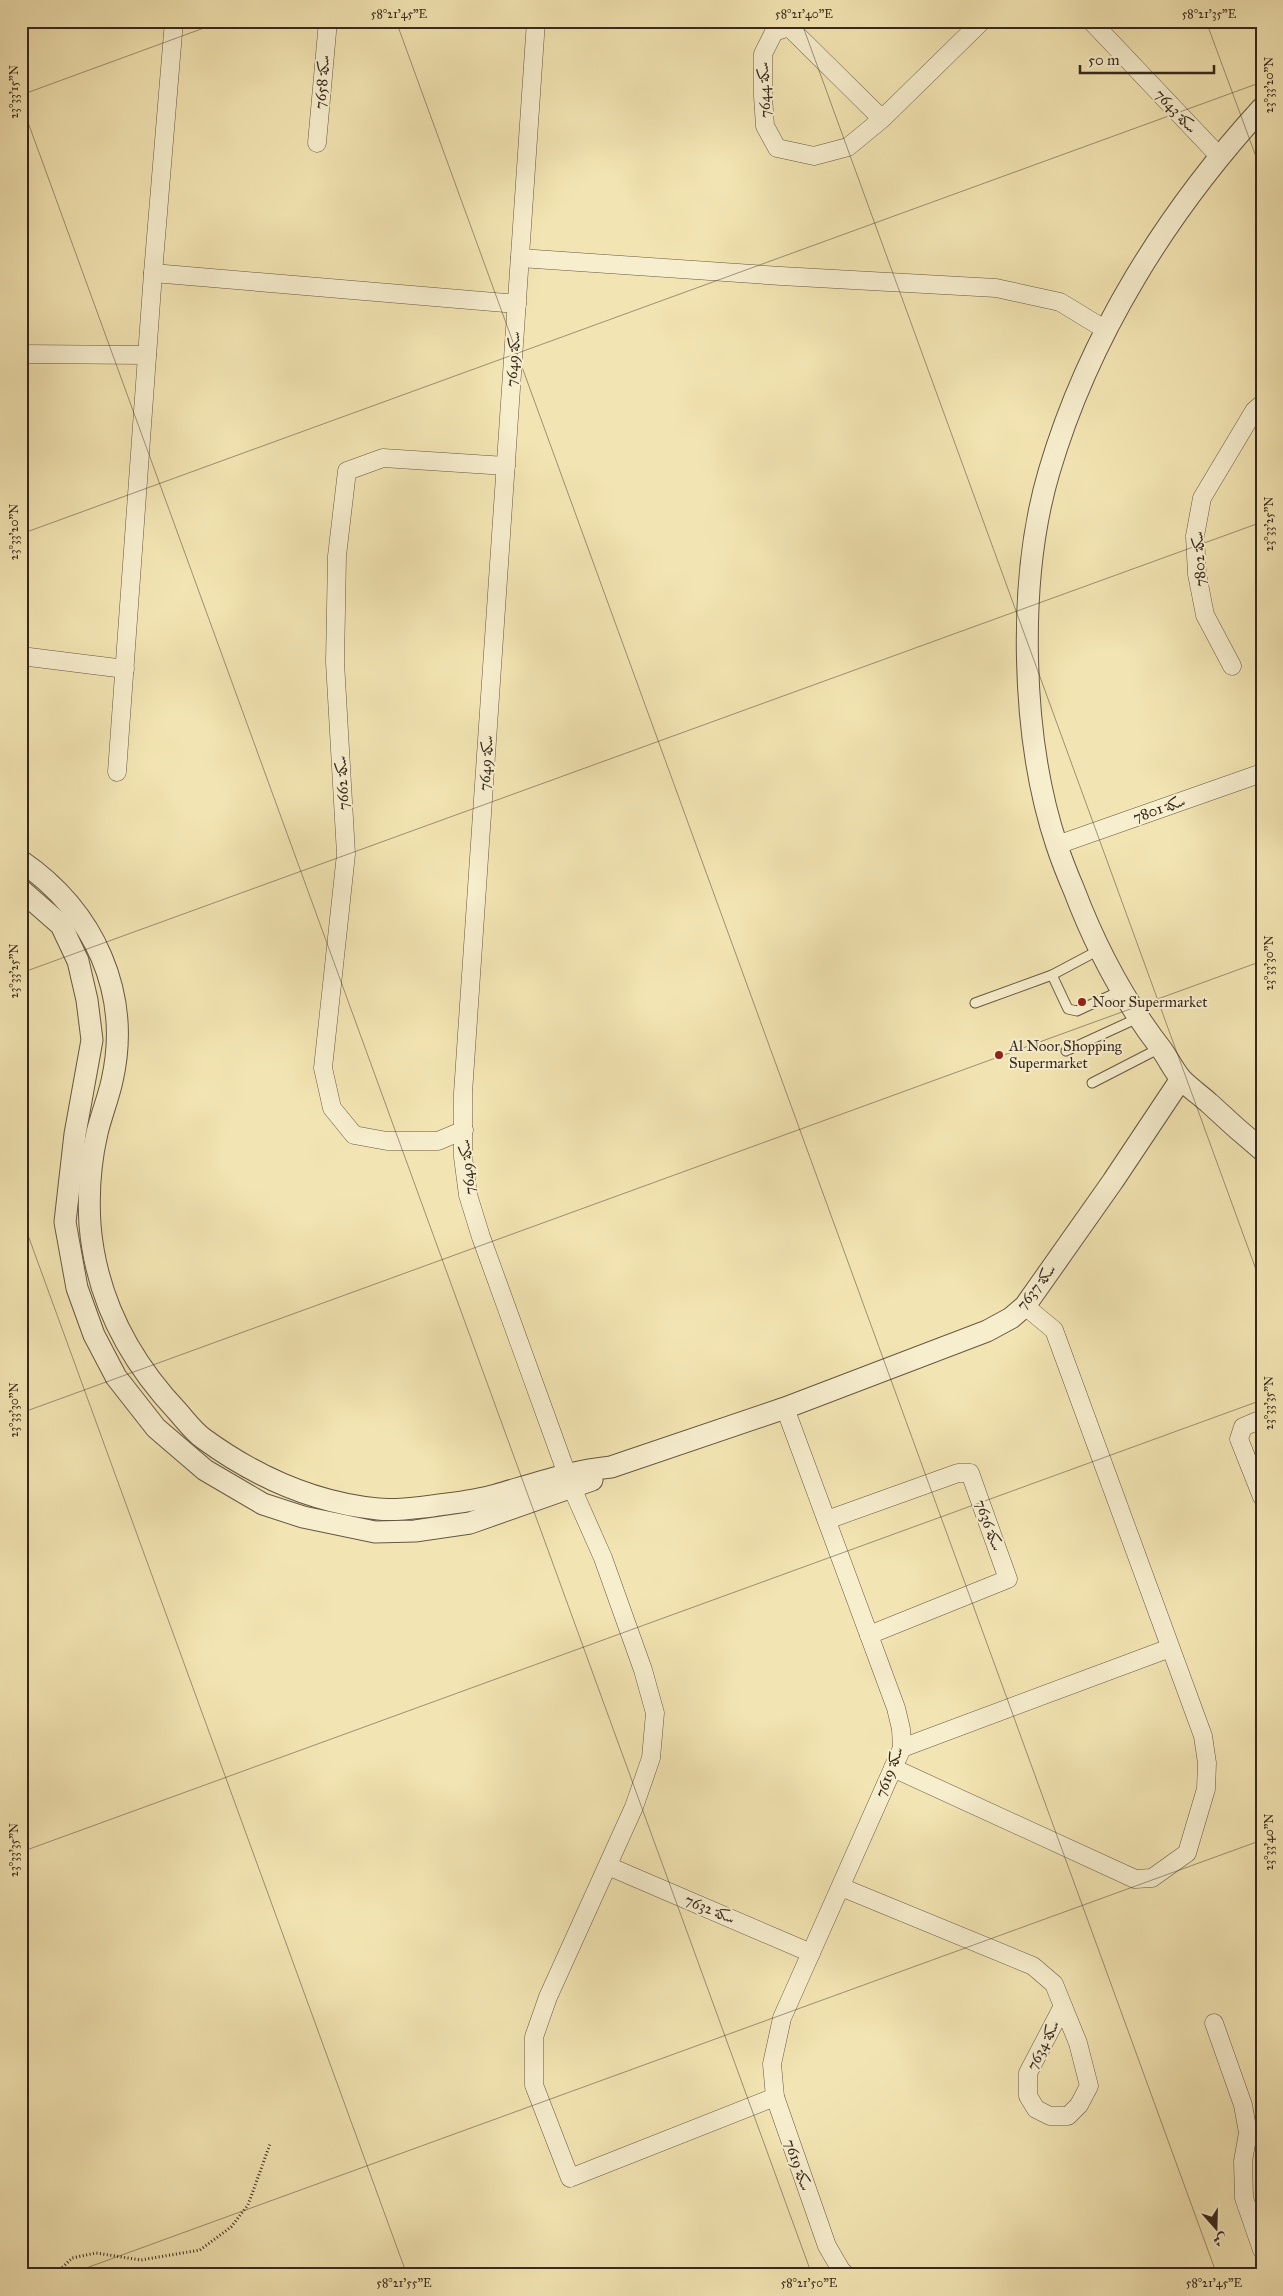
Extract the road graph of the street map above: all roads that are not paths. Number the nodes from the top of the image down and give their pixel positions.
1 (174, 21) edge
2 (328, 21) edge
3 (536, 21) edge
4 (982, 21) edge
5 (1097, 23) edge
6 (1262, 108) edge
7 (882, 119) junction
8 (316, 143) dead end
9 (1220, 157) junction
10 (520, 258) junction
11 (153, 273) junction
12 (517, 304) junction
13 (1106, 330) junction
14 (21, 354) edge
15 (147, 355) junction
16 (1262, 404) edge
17 (506, 466) junction
18 (21, 656) edge
19 (1232, 666) dead end
20 (125, 670) junction
21 (118, 772) dead end
22 (1262, 773) edge
23 (1057, 845) junction
24 (21, 861) edge
25 (21, 890) edge
26 (1100, 950) junction
27 (1052, 975) junction
28 (1122, 990) junction
29 (975, 1003) dead end
30 (1139, 1018) junction
31 (1160, 1048) junction
32 (1066, 1051) dead end
33 (1182, 1079) junction
34 (1092, 1083) dead end
35 (464, 1130) junction
36 (1262, 1150) edge
37 (1025, 1306) junction
38 (785, 1408) junction
39 (1262, 1422) edge
40 (570, 1481) junction
41 (1262, 1497) edge
42 (827, 1520) junction
43 (869, 1635) junction
44 (1170, 1648) junction
45 (902, 1748) junction
46 (893, 1768) junction
47 (608, 1866) junction
48 (841, 1887) junction
49 (811, 1953) junction
50 (1063, 2006) junction
51 (1214, 2023) dead end
52 (775, 2097) junction
53 (1262, 2250) edge
54 (846, 2275) edge

1 - 11 street
2 - 8 street, سكة 7658
3 - 10 street, سكة 7649
4 - 7 street, سكة 7644
5 - 9 street, سكة 7643
6 - 9 street
7 - 7 street, سكة 7644
9 - 13 street
10 - 12 street, سكة 7649
10 - 13 street
11 - 12 street
11 - 15 street
12 - 17 street, سكة 7649
13 - 23 street
14 - 15 street
15 - 20 street
16 - 19 street, سكة 7802
17 - 35 street, سكة 7649
17 - 35 street, سكة 7662
18 - 20 street
20 - 21 street
22 - 23 street, سكة 7801
23 - 26 street
24 - 40 street
25 - 40 street
26 - 27 lane
26 - 28 street
27 - 28 lane
27 - 29 lane
28 - 30 street
30 - 31 street
30 - 32 lane
31 - 33 street
31 - 34 lane
33 - 36 street
33 - 37 street, سكة 7637
35 - 40 street, سكة 7649
37 - 38 street, سكة 7637
37 - 44 street
38 - 40 street
38 - 42 street, سكة 7619
39 - 41 street
40 - 47 street, سكة 7649
42 - 43 street, سكة 7619
42 - 43 street, سكة 7636
43 - 45 street, سكة 7619
44 - 45 street
44 - 46 street
45 - 46 street, سكة 7619
46 - 48 street, سكة 7619
47 - 49 street, سكة 7632
47 - 52 street, سكة 7649
48 - 49 street, سكة 7619
48 - 50 street, سكة 7634
49 - 52 street, سكة 7619
50 - 50 street, سكة 7634
51 - 53 street
52 - 54 street, سكة 7619

